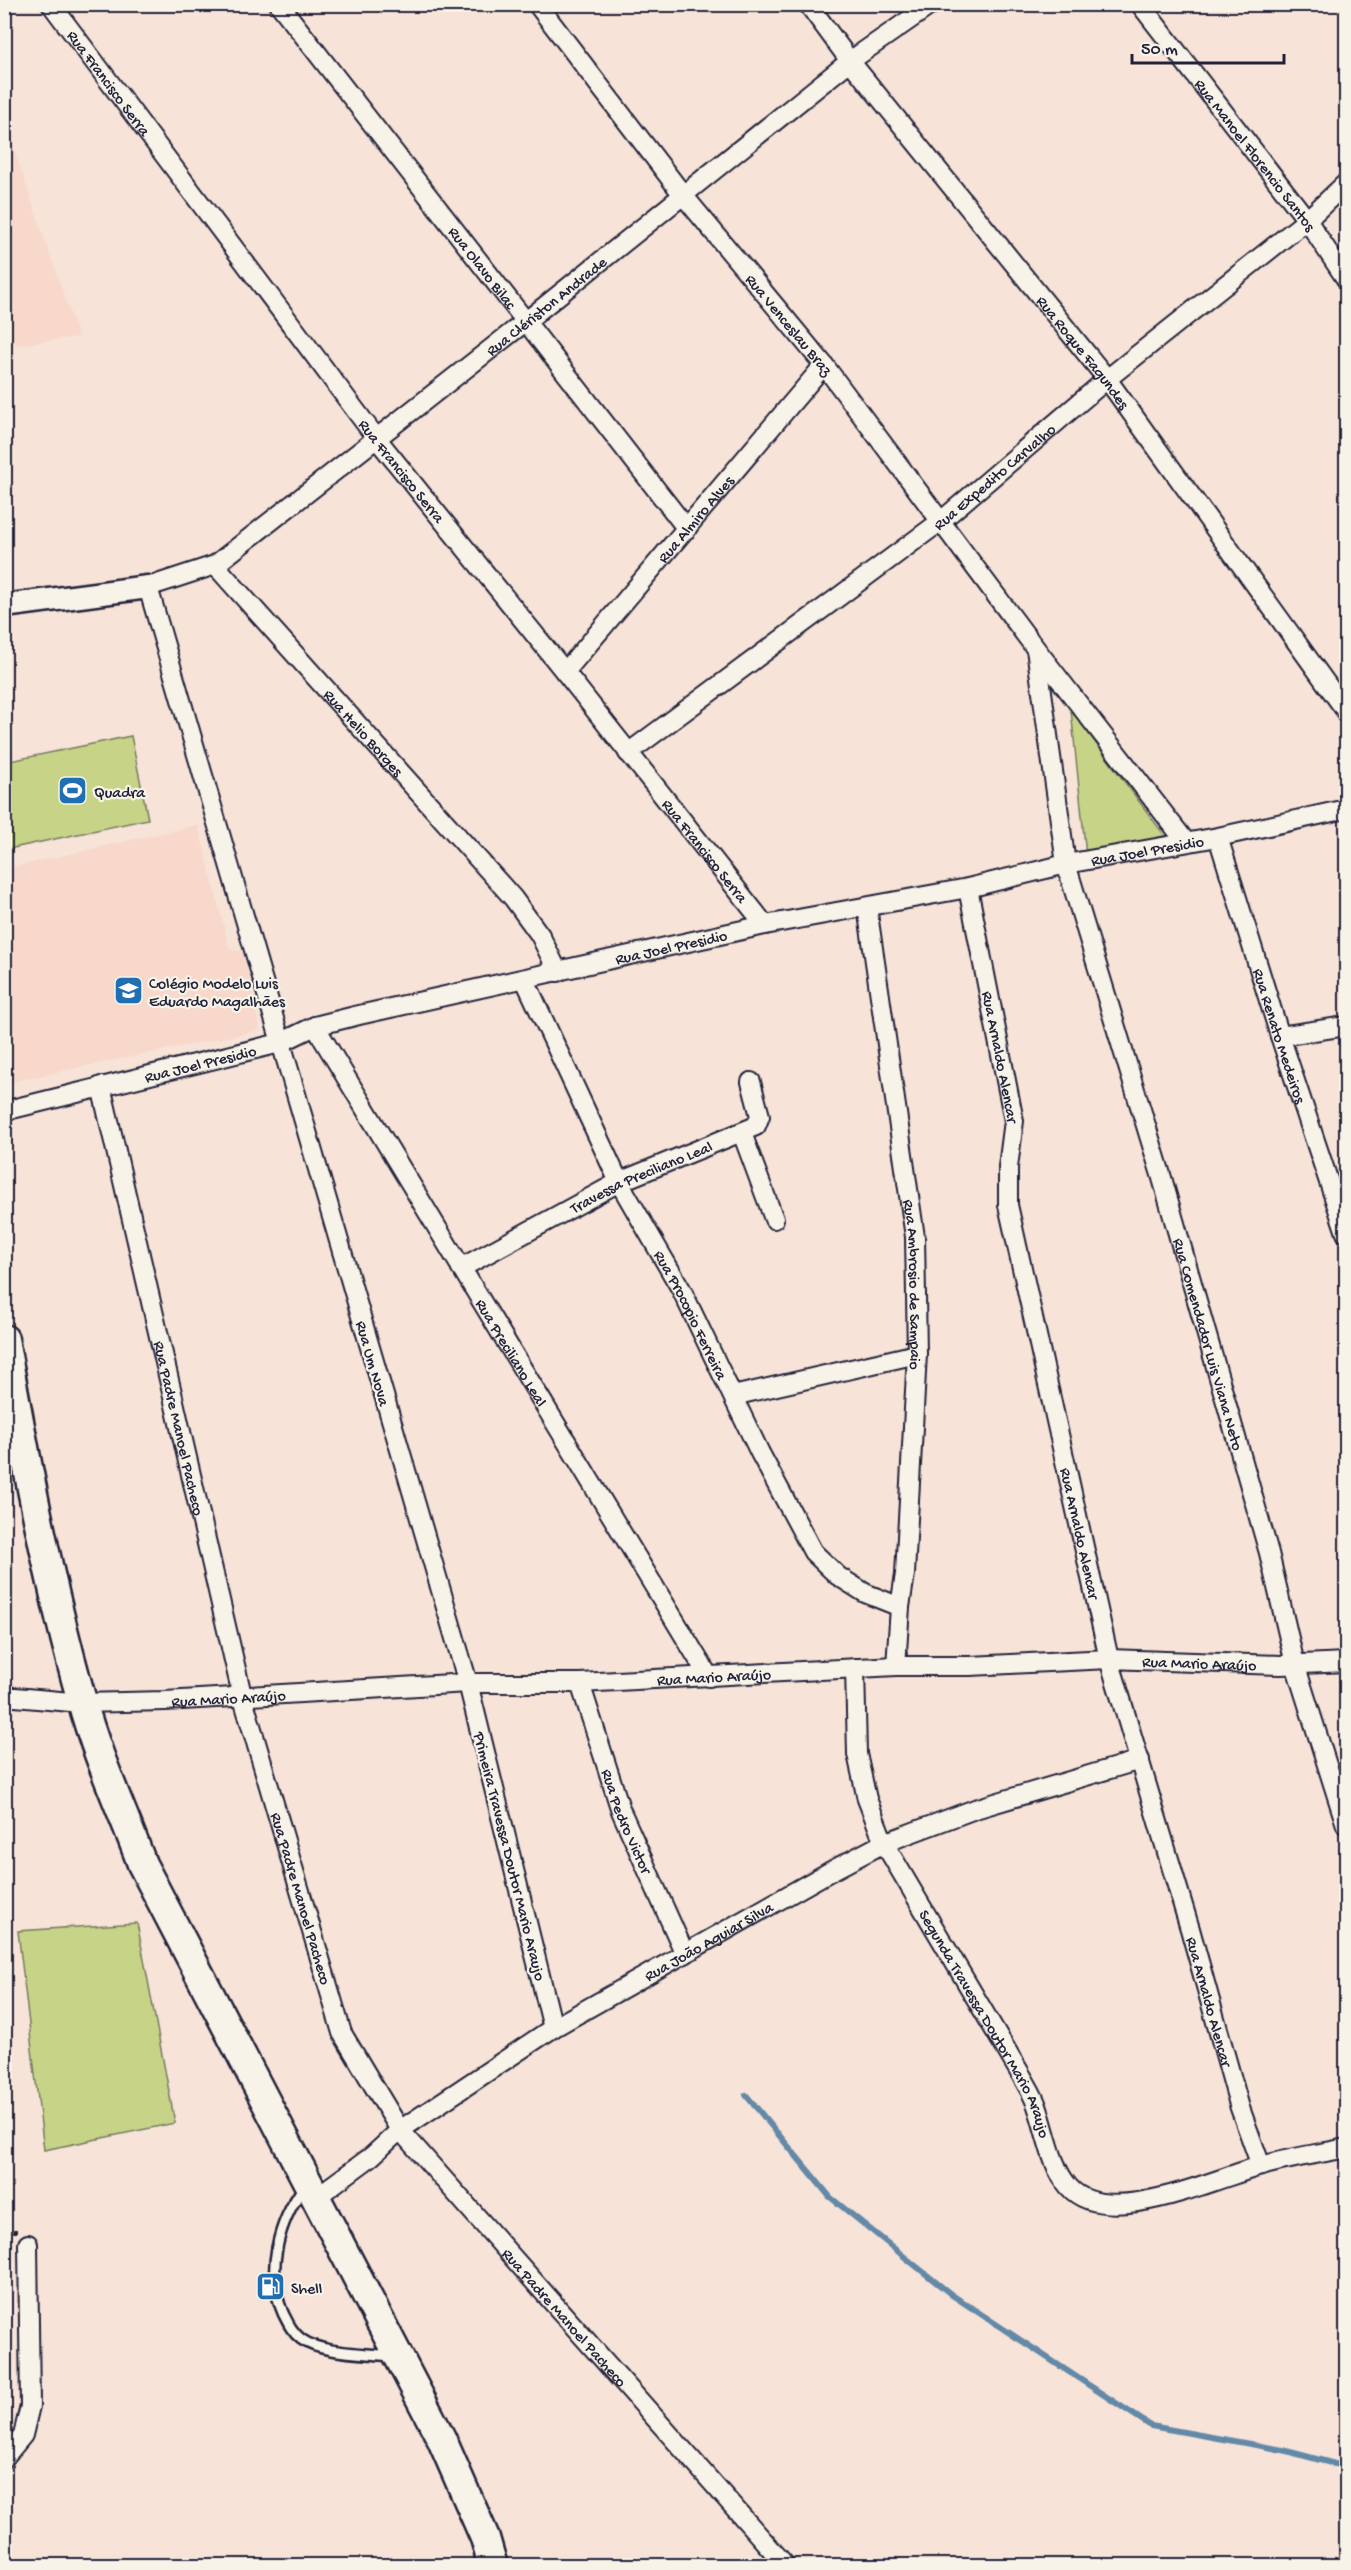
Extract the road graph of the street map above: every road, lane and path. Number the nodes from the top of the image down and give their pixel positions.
1 (51, 4) edge
2 (279, 4) edge
3 (537, 4) edge
4 (808, 4) edge
5 (932, 4) edge
6 (1140, 4) edge
7 (850, 61) junction
8 (1347, 183) edge
9 (683, 195) junction
10 (1307, 220) junction
11 (1347, 279) edge
12 (525, 322) junction
13 (824, 365) junction
14 (1107, 379) junction
15 (377, 439) junction
16 (941, 521) junction
17 (687, 529) junction
18 (216, 566) junction
19 (148, 587) junction
20 (4, 606) edge
21 (1036, 649) junction
22 (565, 672) junction
23 (1347, 711) edge
24 (628, 753) junction
25 (1347, 809) edge
26 (1218, 837) junction
27 (1186, 842) junction
28 (1066, 864) junction
29 (968, 888) junction
30 (867, 907) junction
31 (765, 925) junction
32 (558, 972) junction
33 (525, 980) junction
34 (315, 1026) junction
35 (1347, 1026) edge
36 (1280, 1036) junction
37 (280, 1042) junction
38 (751, 1082) dead end
39 (101, 1086) junction
40 (4, 1111) edge
41 (742, 1133) junction
42 (619, 1182) junction
43 (774, 1219) dead end
44 (1347, 1233) edge
45 (461, 1268) junction
46 (4, 1339) edge
47 (917, 1353) junction
48 (733, 1396) junction
49 (900, 1607) junction
50 (1109, 1659) junction
51 (1347, 1662) edge
52 (1295, 1664) junction
53 (896, 1666) junction
54 (855, 1668) junction
55 (709, 1677) junction
56 (468, 1683) junction
57 (580, 1683) junction
58 (242, 1695) junction
59 (4, 1696) edge
60 (82, 1703) junction
61 (1140, 1760) junction
62 (1347, 1825) edge
63 (884, 1843) junction
64 (685, 1954) junction
65 (553, 2028) junction
66 (400, 2130) junction
67 (1347, 2148) edge
68 (1261, 2166) junction
69 (311, 2190) junction
70 (28, 2244) dead end
71 (398, 2356) junction
72 (4, 2458) edge
73 (493, 2565) edge
74 (786, 2565) edge

1 - 15 street, Rua Francisco Serra
2 - 12 street, Rua Olavo Bilac
3 - 9 street, Rua Venceslau Braz
4 - 7 street, Rua Roque Fagundes
5 - 7 street, Rua Clériston Andrade
6 - 10 street, Rua Manoel Florencio Santos
7 - 9 street, Rua Clériston Andrade
7 - 14 street, Rua Roque Fagundes
8 - 10 street, Rua Expedito Carvalho
9 - 12 street, Rua Clériston Andrade
9 - 13 street, Rua Venceslau Braz
10 - 11 street, Rua Manoel Florencio Santos
10 - 14 street, Rua Expedito Carvalho
12 - 15 street, Rua Clériston Andrade
12 - 17 street, Rua Olavo Bilac
13 - 16 street, Rua Venceslau Braz
13 - 17 street, Rua Almiro Alves
14 - 16 street, Rua Expedito Carvalho
14 - 23 street, Rua Roque Fagundes
15 - 18 street, Rua Clériston Andrade
15 - 22 street, Rua Francisco Serra
16 - 21 street, Rua Venceslau Braz
16 - 24 street, Rua Expedito Carvalho
17 - 22 street, Rua Almiro Alves
18 - 19 street, Rua Clériston Andrade
18 - 32 street, Rua Helio Borges
19 - 20 street
19 - 37 street, Rua Um Nova
21 - 27 street, Rua Venceslau Braz
21 - 28 street, Rua Comendador Luis Viana Neto
22 - 24 street, Rua Francisco Serra
24 - 31 street, Rua Francisco Serra
25 - 26 street, Rua Joel Presidio
26 - 27 street, Rua Joel Presidio
26 - 36 street, Rua Renato Medeiros
27 - 28 street, Rua Joel Presidio
28 - 29 street, Rua Joel Presidio
28 - 52 street, Rua Comendador Luis Viana Neto
29 - 30 street, Rua Joel Presidio
29 - 50 street, Rua Arnaldo Alencar
30 - 31 street, Rua Joel Presidio
30 - 47 street, Rua Ambrosio de Sampaio
31 - 32 street, Rua Joel Presidio
32 - 33 street, Rua Joel Presidio
33 - 34 street, Rua Joel Presidio
33 - 42 street, Rua Procopio Ferreira
34 - 37 street, Rua Joel Presidio
34 - 45 street, Rua Preciliano Leal
35 - 36 street
36 - 44 street, Rua Renato Medeiros
37 - 39 street, Rua Joel Presidio
37 - 56 street, Rua Um Nova
38 - 41 street
39 - 40 street, Rua Joel Presidio
39 - 58 street, Rua Padre Manoel Pacheco
41 - 42 street, Travessa Preciliano Leal
41 - 43 street
42 - 45 street, Travessa Preciliano Leal
42 - 48 street, Rua Procopio Ferreira
45 - 55 street, Rua Preciliano Leal
46 - 60 main road
47 - 48 street
47 - 49 street, Rua Ambrosio de Sampaio
48 - 49 street, Rua Procopio Ferreira
49 - 53 street, Rua Ambrosio de Sampaio
50 - 52 street, Rua Mario Araújo
50 - 53 street, Rua Mario Araújo
50 - 61 street, Rua Arnaldo Alencar
51 - 52 street, Rua Mario Araújo
52 - 62 street, Rua Comendador Luis Viana Neto
53 - 54 street, Rua Mario Araújo
54 - 55 street, Rua Mario Araújo
54 - 63 street, Segunda Travessa Doutor Mario Araujo
55 - 57 street, Rua Mario Araújo
56 - 57 street, Rua Mario Araújo
56 - 58 street, Rua Mario Araújo
56 - 65 street, Primeira Travessa Doutor Mario Araujo
57 - 64 street, Rua Pedro Victor
58 - 60 street, Rua Mario Araújo
58 - 66 street, Rua Padre Manoel Pacheco
59 - 60 street, Rua Mario Araújo
60 - 69 main road
61 - 63 street, Rua João Aguiar Silva
61 - 68 street, Rua Arnaldo Alencar
63 - 64 street, Rua João Aguiar Silva
63 - 68 street, Segunda Travessa Doutor Mario Araujo
64 - 65 street, Rua João Aguiar Silva
65 - 66 street, Rua João Aguiar Silva
66 - 69 street, Rua João Aguiar Silva
66 - 74 street, Rua Padre Manoel Pacheco
67 - 68 street, Segunda Travessa Doutor Mario Araujo
69 - 71 main road
69 - 71 lane
70 - 72 street
71 - 73 main road

